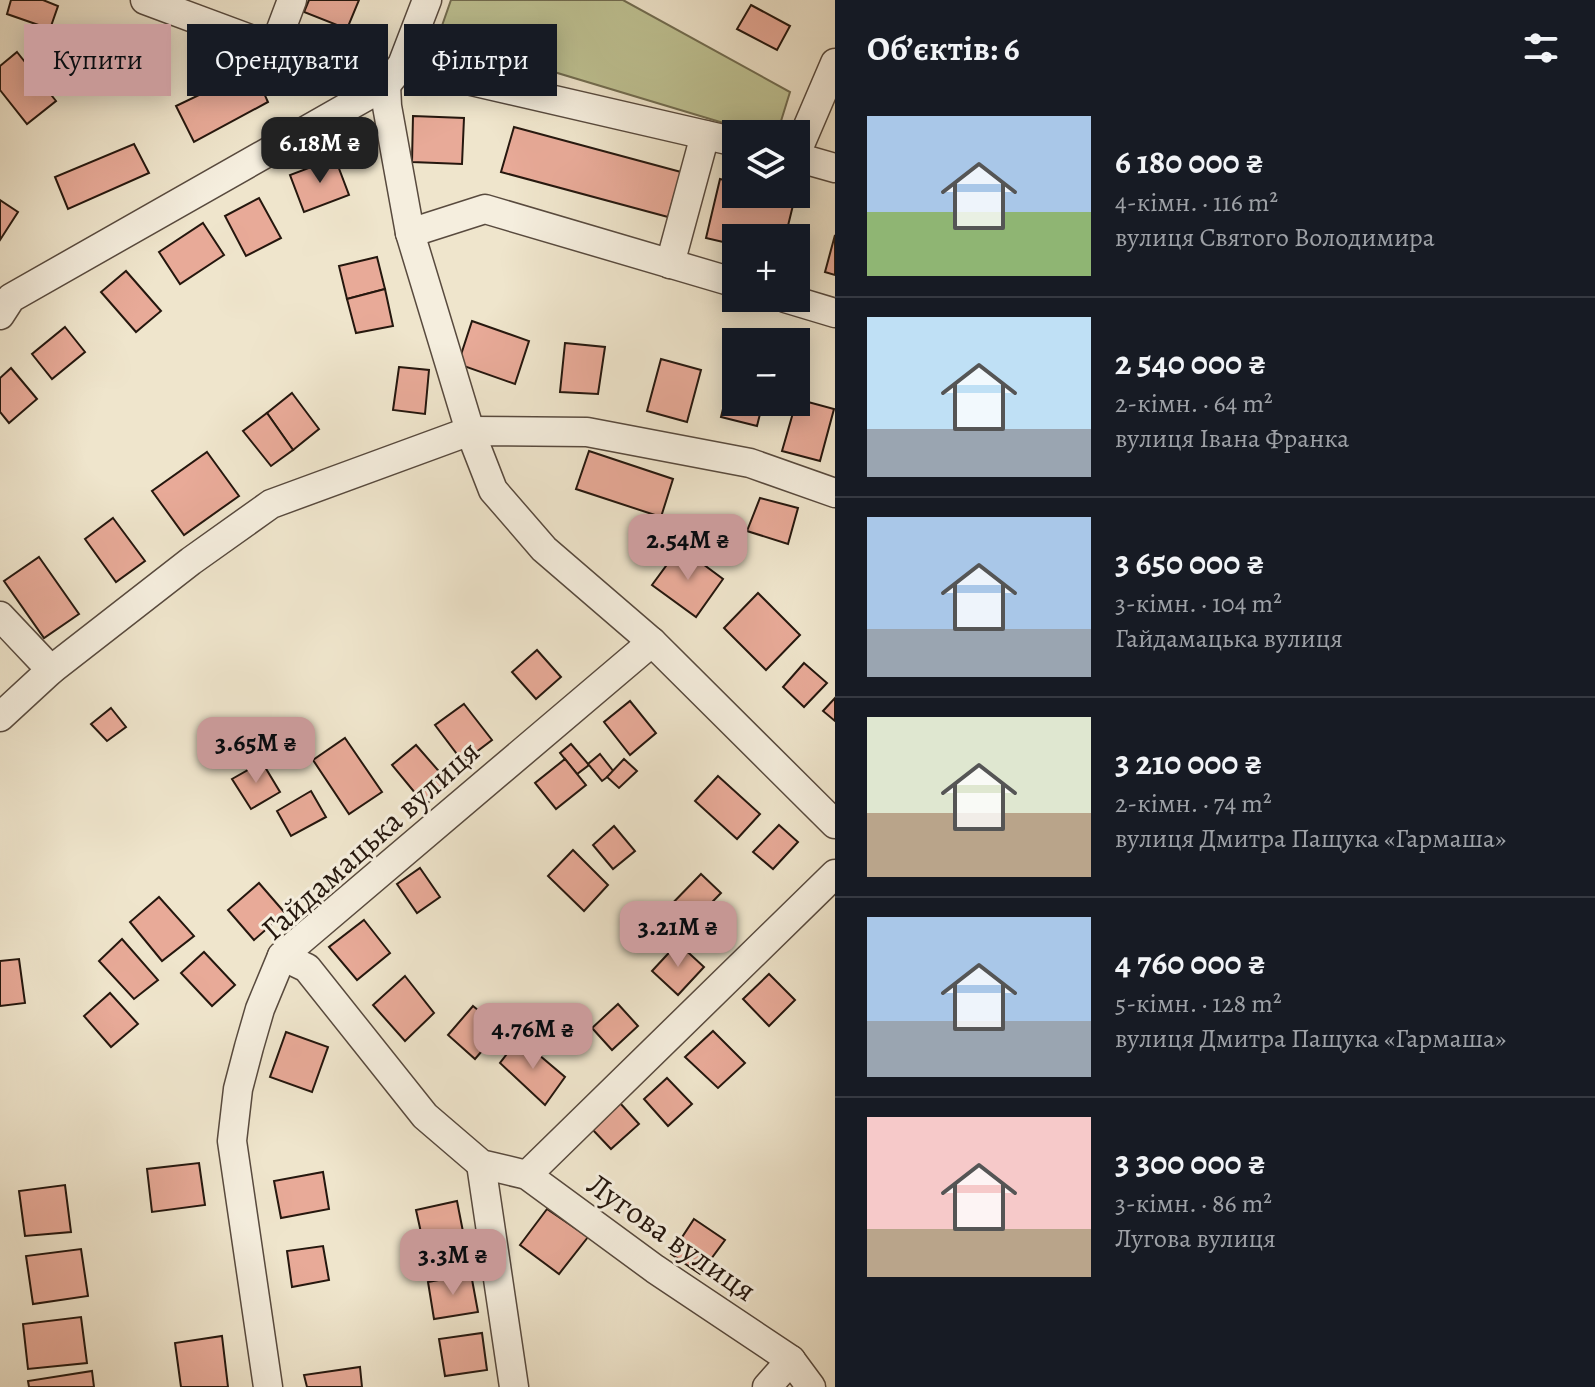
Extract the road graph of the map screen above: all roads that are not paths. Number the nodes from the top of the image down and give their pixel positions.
1 (145, 0) edge
2 (292, 0) edge
3 (427, 0) edge
4 (201, 10) edge
5 (228, 24) edge
6 (283, 24) edge
7 (835, 63) edge
8 (388, 74) edge
9 (394, 75) junction
10 (810, 123) edge
11 (705, 135) junction
12 (722, 139) edge
13 (810, 160) edge
14 (835, 168) edge
15 (410, 233) junction
16 (670, 264) junction
17 (722, 279) edge
18 (4, 301) edge
19 (810, 306) edge
20 (835, 313) edge
21 (470, 431) junction
22 (835, 493) edge
23 (0, 616) edge
24 (652, 642) junction
25 (51, 670) junction
26 (0, 717) edge
27 (835, 824) edge
28 (835, 874) edge
29 (282, 956) junction
30 (481, 1164) junction
31 (527, 1175) junction
32 (791, 1360) junction
33 (268, 1387) edge
34 (514, 1387) edge
35 (767, 1387) edge
36 (811, 1387) edge

1 - 4 street
2 - 6 street
3 - 9 street
4 - 5 street
7 - 10 street
8 - 9 street
9 - 11 street
9 - 15 street
9 - 18 street
11 - 12 street
11 - 16 street
13 - 14 street
15 - 16 street
15 - 21 street
16 - 17 street
19 - 20 street
21 - 22 street
21 - 24 street
21 - 25 street
23 - 25 street
24 - 27 street
24 - 29 street, Гайдамацька вулиця
25 - 26 street
28 - 31 street
29 - 30 street, Лугова вулиця
29 - 33 street, Гайдамацька вулиця
30 - 31 street, Лугова вулиця
30 - 34 street
31 - 32 street, Лугова вулиця
32 - 35 street
32 - 36 street, Лугова вулиця

